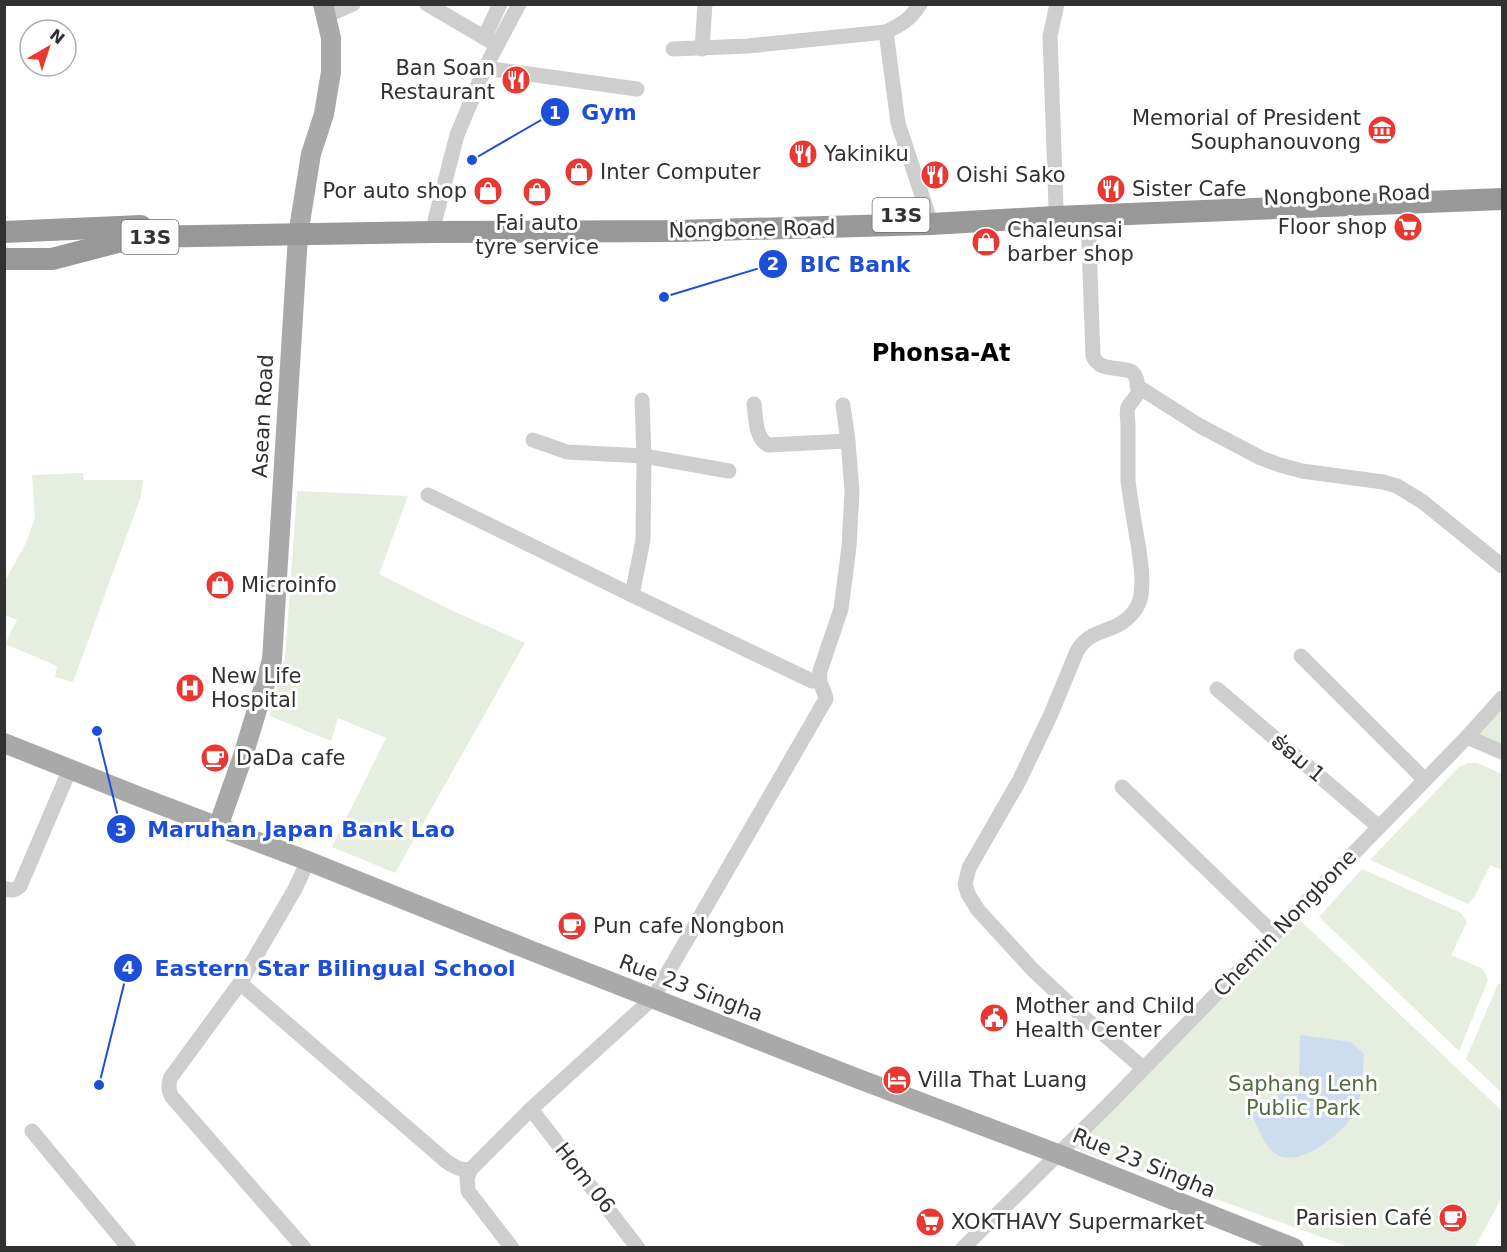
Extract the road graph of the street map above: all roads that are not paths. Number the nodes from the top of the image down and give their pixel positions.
1 (353, 4) edge
2 (427, 4) edge
3 (500, 4) edge
4 (519, 4) edge
5 (705, 4) edge
6 (920, 4) edge
7 (1058, 4) edge
8 (325, 10) edge
9 (886, 32) junction
10 (491, 42) junction
11 (673, 49) dead end
12 (702, 49) junction
13 (485, 68) junction
14 (637, 89) dead end
15 (1503, 189) edge
16 (1503, 199) edge
17 (1056, 207) junction
18 (928, 214) junction
19 (1088, 216) junction
20 (435, 220) junction
21 (299, 227) junction
22 (4, 232) edge
23 (4, 259) edge
24 (1137, 386) junction
25 (642, 400) dead end
26 (754, 404) dead end
27 (843, 405) dead end
28 (533, 440) dead end
29 (848, 441) junction
30 (644, 456) junction
31 (729, 471) dead end
32 (428, 495) dead end
33 (1503, 566) edge
34 (632, 595) junction
35 (1301, 656) dead end
36 (819, 680) junction
37 (1217, 689) dead end
38 (1503, 698) edge
39 (1467, 737) junction
40 (4, 743) edge
41 (1503, 752) edge
42 (70, 769) junction
43 (1425, 780) junction
44 (1122, 787) dead end
45 (218, 827) junction
46 (1379, 827) junction
47 (308, 861) junction
48 (4, 888) edge
49 (1274, 934) junction
50 (240, 983) junction
51 (653, 998) junction
52 (1143, 1068) junction
53 (531, 1109) junction
54 (32, 1131) dead end
55 (1058, 1154) junction
56 (471, 1169) junction
57 (129, 1248) edge
58 (304, 1248) edge
59 (512, 1248) edge
60 (638, 1248) edge
61 (963, 1248) edge
62 (1294, 1248) edge

1 - 8 street
2 - 10 street
3 - 10 street
4 - 10 street
5 - 12 street
6 - 9 street
7 - 17 street
8 - 21 main road, Asean Road
9 - 12 street
9 - 18 street
10 - 13 street
11 - 12 street
13 - 14 street
13 - 20 street
15 - 17 highway, Nongbone Road / 13S
16 - 19 highway, Nongbone Road / 13S
17 - 18 highway, Nongbone Road / 13S
18 - 20 highway, Nongbone Road / 13S
19 - 21 highway, Nongbone Road / 13S
19 - 24 street
20 - 21 highway, Nongbone Road / 13S
21 - 22 highway, Nongbone Road / 13S
21 - 23 highway, Nongbone Road / 13S
21 - 45 main road, Asean Road
24 - 33 street
24 - 52 street
25 - 30 street
26 - 29 street
27 - 29 street
28 - 30 street
29 - 36 street
30 - 31 street
30 - 34 street
32 - 34 street
34 - 36 street
35 - 43 street
36 - 51 street
37 - 46 street, ຮ່ອມ 1
38 - 39 street, Chemin Nongbone
39 - 41 street
39 - 43 street, Chemin Nongbone
40 - 42 main road, Rue 23 Singha
42 - 45 main road, Rue 23 Singha
42 - 48 street
43 - 46 street, Chemin Nongbone
44 - 49 street
45 - 47 main road, Rue 23 Singha
46 - 49 street, Chemin Nongbone
47 - 50 street
47 - 51 main road, Rue 23 Singha
49 - 52 street, Chemin Nongbone
50 - 56 street
50 - 58 street
51 - 53 street
51 - 55 main road, Rue 23 Singha
52 - 55 street, Chemin Nongbone
53 - 56 street
53 - 60 street, Hom 06
54 - 57 street
55 - 61 street, Chemin Nongbone
55 - 62 main road, Rue 23 Singha
56 - 59 street

